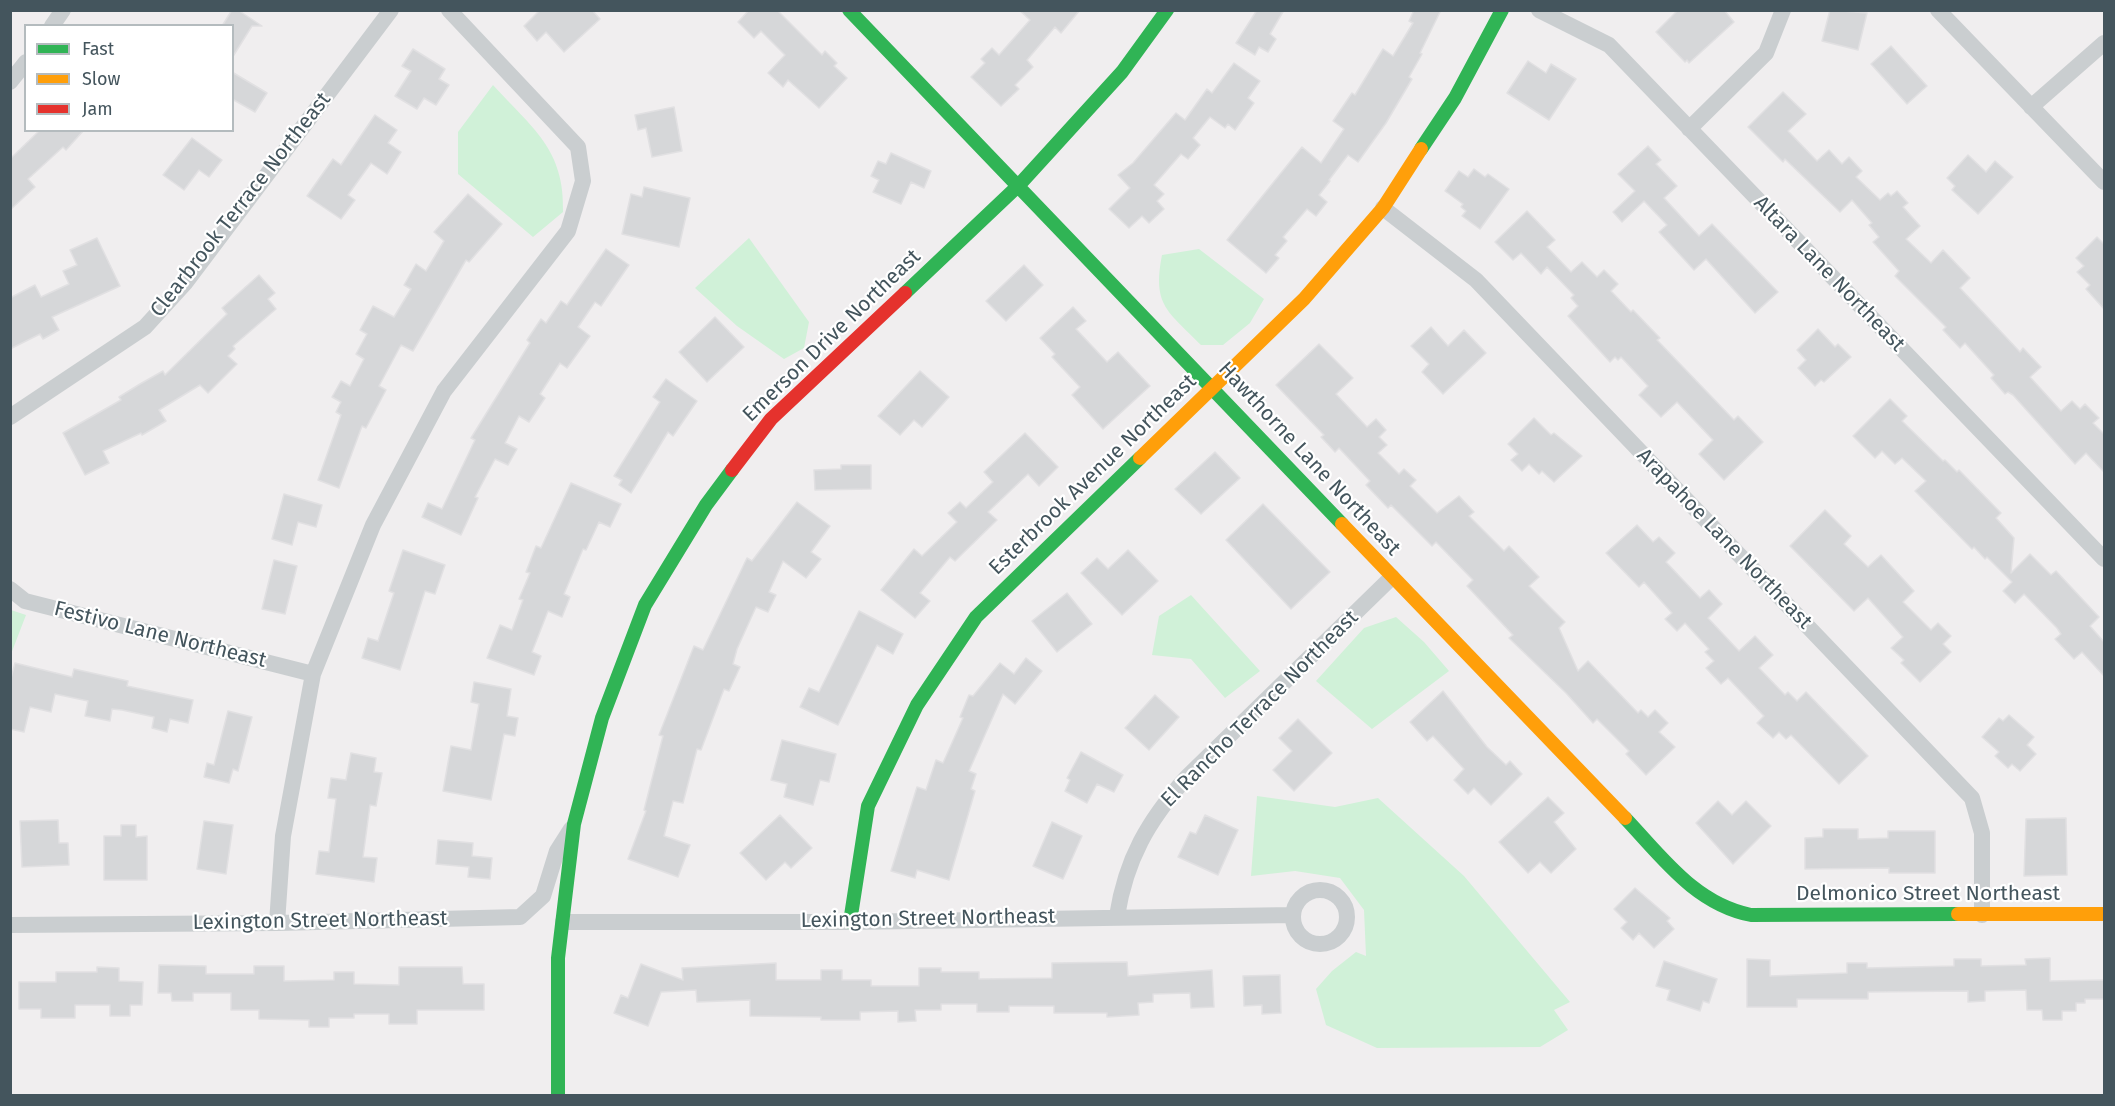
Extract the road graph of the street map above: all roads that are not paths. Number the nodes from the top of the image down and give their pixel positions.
1 (63, 10) edge
2 (391, 10) edge
3 (449, 10) edge
4 (849, 10) edge
5 (1167, 10) edge
6 (1502, 10) edge
7 (1539, 10) edge
8 (1783, 10) edge
9 (1938, 10) edge
10 (53, 24) edge
11 (2104, 43) edge
12 (24, 64) edge
13 (10, 82) edge
14 (2031, 107) junction
15 (1689, 129) junction
16 (2104, 182) edge
17 (1019, 185) junction
18 (1383, 208) junction
19 (1213, 388) junction
20 (10, 417) edge
21 (2104, 558) edge
22 (1392, 577) junction
23 (10, 589) edge
24 (313, 674) junction
25 (574, 824) junction
26 (2104, 914) edge
27 (1293, 915) dead end
28 (1752, 915) joint
29 (1982, 915) junction
30 (1117, 916) junction
31 (563, 922) junction
32 (850, 922) junction
33 (277, 923) junction
34 (10, 925) edge
35 (558, 1095) edge

1 - 10 street
2 - 20 street, Clearbrook Terrace Northeast
3 - 24 street
4 - 17 street, Hawthorne Lane Northeast
5 - 17 street, Emerson Drive Northeast
6 - 18 street, Esterbrook Avenue Northeast
7 - 15 street, Altara Lane Northeast
8 - 15 street
9 - 14 street
11 - 14 street
12 - 13 street
14 - 16 street
15 - 21 street, Altara Lane Northeast
17 - 19 street, Hawthorne Lane Northeast
17 - 25 street, Emerson Drive Northeast
18 - 19 street, Esterbrook Avenue Northeast
18 - 29 street, Arapahoe Lane Northeast
19 - 22 street, Hawthorne Lane Northeast
19 - 32 street, Esterbrook Avenue Northeast
22 - 28 street, Hawthorne Lane Northeast
22 - 30 street, El Rancho Terrace Northeast
23 - 24 street, Festivo Lane Northeast
24 - 33 street
25 - 31 street, Emerson Drive Northeast
25 - 33 street, Lexington Street Northeast
26 - 29 street, Delmonico Street Northeast
27 - 30 street, Lexington Street Northeast
28 - 29 street, Delmonico Street Northeast
30 - 32 street, Lexington Street Northeast
31 - 32 street, Lexington Street Northeast
31 - 35 street, Emerson Drive Northeast
33 - 34 street, Lexington Street Northeast

